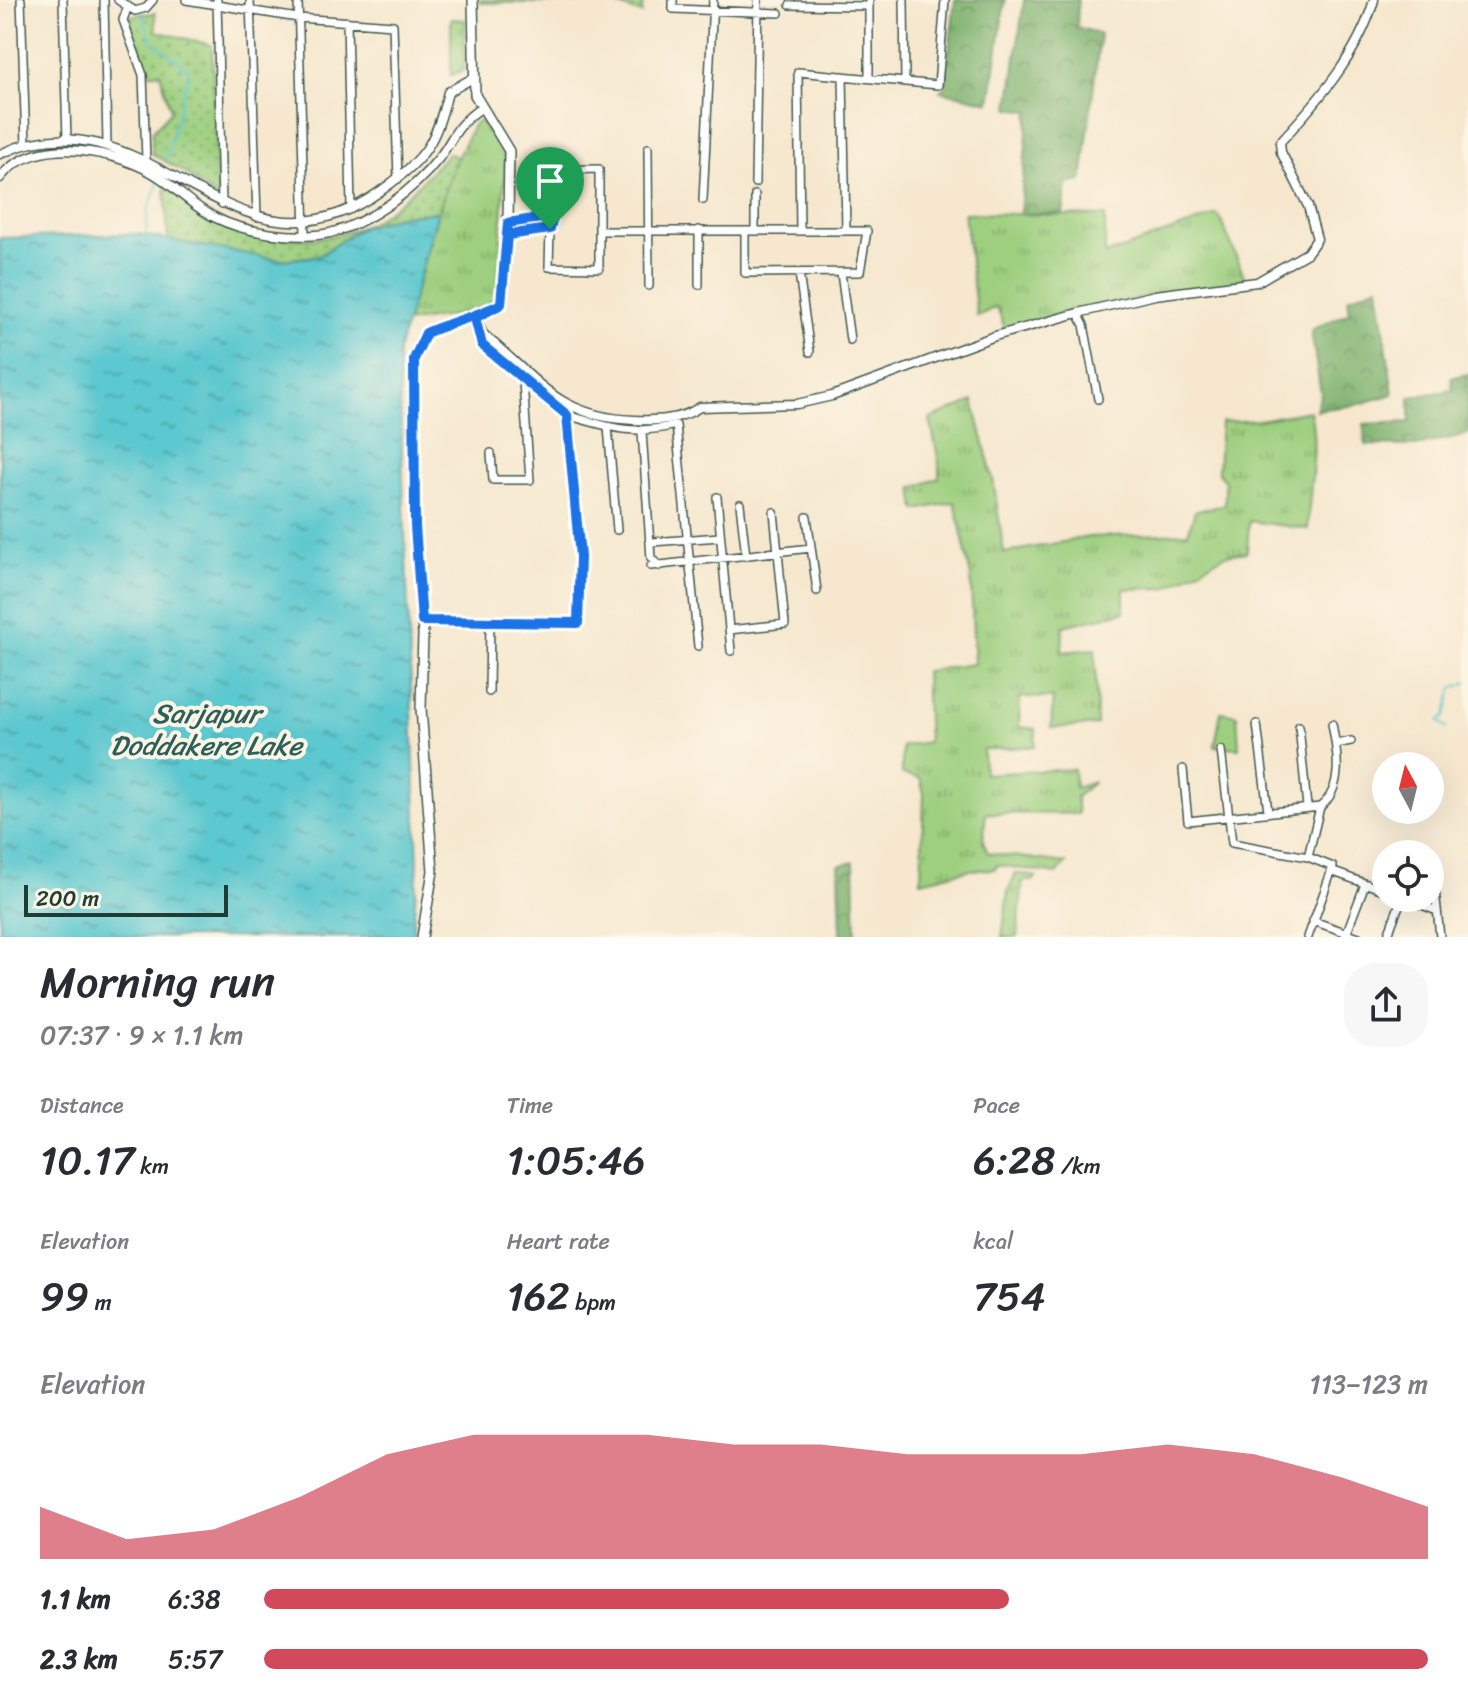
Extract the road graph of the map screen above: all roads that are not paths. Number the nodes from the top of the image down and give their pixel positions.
1 (21, 0) edge
2 (63, 0) edge
3 (104, 0) edge
4 (118, 0) edge
5 (153, 0) edge
6 (186, 0) edge
7 (250, 0) edge
8 (298, 0) edge
9 (473, 0) edge
10 (673, 0) edge
11 (713, 0) edge
12 (758, 0) edge
13 (904, 0) edge
14 (945, 0) edge
15 (1374, 0) edge
16 (217, 3) edge
17 (869, 3) edge
18 (790, 5) dead end
19 (127, 9) junction
20 (712, 10) junction
21 (251, 11) junction
22 (758, 12) junction
23 (779, 13) dead end
24 (298, 18) junction
25 (347, 21) junction
26 (843, 76) junction
27 (473, 78) junction
28 (869, 78) junction
29 (905, 82) junction
30 (481, 108) junction
31 (67, 140) junction
32 (26, 144) junction
33 (107, 145) junction
34 (648, 148) dead end
35 (0, 154) edge
36 (599, 158) dead end
37 (146, 160) junction
38 (599, 169) junction
39 (548, 170) dead end
40 (0, 178) edge
41 (398, 179) junction
42 (755, 183) dead end
43 (755, 195) dead end
44 (703, 200) dead end
45 (222, 204) junction
46 (351, 209) junction
47 (257, 217) junction
48 (541, 218) junction
49 (305, 221) junction
50 (508, 223) junction
51 (540, 228) junction
52 (550, 229) junction
53 (648, 230) junction
54 (699, 230) junction
55 (600, 231) junction
56 (745, 231) junction
57 (755, 231) junction
58 (800, 231) junction
59 (846, 231) junction
60 (305, 234) junction
61 (507, 235) junction
62 (799, 273) junction
63 (841, 273) junction
64 (699, 285) dead end
65 (649, 286) dead end
66 (1078, 313) junction
67 (478, 323) junction
68 (850, 340) dead end
69 (810, 352) dead end
70 (523, 382) junction
71 (1098, 399) dead end
72 (567, 415) junction
73 (608, 427) junction
74 (642, 432) junction
75 (491, 453) dead end
76 (717, 497) dead end
77 (740, 504) dead end
78 (774, 512) dead end
79 (807, 517) dead end
80 (617, 530) dead end
81 (720, 537) junction
82 (687, 540) junction
83 (652, 542) junction
84 (811, 548) junction
85 (779, 552) junction
86 (746, 556) junction
87 (722, 558) junction
88 (689, 562) junction
89 (817, 591) dead end
90 (422, 621) junction
91 (490, 622) junction
92 (729, 630) junction
93 (698, 646) dead end
94 (731, 651) dead end
95 (489, 692) dead end
96 (1257, 724) dead end
97 (1332, 724) dead end
98 (1299, 726) dead end
99 (1351, 741) dead end
100 (1336, 744) junction
101 (1221, 750) dead end
102 (1183, 769) dead end
103 (1307, 807) junction
104 (1320, 807) junction
105 (1268, 811) junction
106 (1228, 816) junction
107 (1308, 857) junction
108 (1331, 871) junction
109 (1365, 884) junction
110 (1372, 886) edge
111 (1397, 912) edge
112 (1437, 912) edge
113 (1313, 921) junction
114 (1346, 935) edge
115 (422, 937) edge
116 (1308, 937) edge
117 (1359, 937) edge
118 (1387, 937) edge
119 (1440, 937) edge

1 - 32 street
2 - 31 street
3 - 33 street
4 - 19 street
5 - 19 street
6 - 16 street
7 - 21 street
8 - 24 street
9 - 27 main road
10 - 20 street
11 - 20 street
12 - 22 street
13 - 29 street
14 - 29 street
15 - 66 street
16 - 21 street
16 - 45 street
17 - 18 street
17 - 28 street
19 - 37 street
20 - 22 street
20 - 44 street
21 - 24 street
21 - 47 street
22 - 23 street
22 - 42 street
24 - 25 street
24 - 49 street
25 - 41 street
25 - 46 street
26 - 28 street
26 - 58 street
26 - 59 street
27 - 30 main road
27 - 41 street
28 - 29 street
30 - 50 main road
30 - 60 street
31 - 32 street
31 - 33 street
32 - 35 street
33 - 37 street
34 - 53 street
36 - 38 street
37 - 45 street
38 - 39 street
38 - 55 street
40 - 60 street
41 - 46 street
43 - 57 street
45 - 47 street
46 - 49 street
47 - 49 street
48 - 50 street
48 - 51 street
48 - 52 street
49 - 60 street
50 - 61 main road
51 - 52 street
51 - 61 street
52 - 55 street
53 - 54 street
53 - 55 street
53 - 65 street
54 - 56 street
54 - 64 street
56 - 57 street
56 - 62 street
57 - 58 street
58 - 59 street
59 - 63 street
61 - 67 main road
62 - 63 street
62 - 69 street
63 - 68 street
66 - 67 street
66 - 71 street
67 - 70 street
67 - 90 main road
70 - 72 street
70 - 75 street
72 - 73 street
72 - 91 street
73 - 74 street
73 - 80 street
74 - 82 street
74 - 83 street
76 - 81 street
77 - 86 street
78 - 85 street
79 - 84 street
81 - 82 street
81 - 87 street
82 - 83 street
82 - 88 street
83 - 88 street
84 - 85 street
84 - 89 street
85 - 86 street
85 - 92 street
86 - 87 street
87 - 88 street
87 - 92 street
88 - 93 street
90 - 91 street
90 - 115 main road
91 - 95 street
92 - 94 street
96 - 105 street
97 - 100 street
98 - 103 street
99 - 100 street
100 - 104 street
101 - 106 street
102 - 106 street
103 - 104 street
103 - 105 street
104 - 107 street
105 - 106 street
106 - 107 street
107 - 108 street
108 - 109 street
108 - 113 street
109 - 110 street
109 - 114 street
111 - 118 street
112 - 119 street
113 - 114 street
113 - 116 street
114 - 117 street

